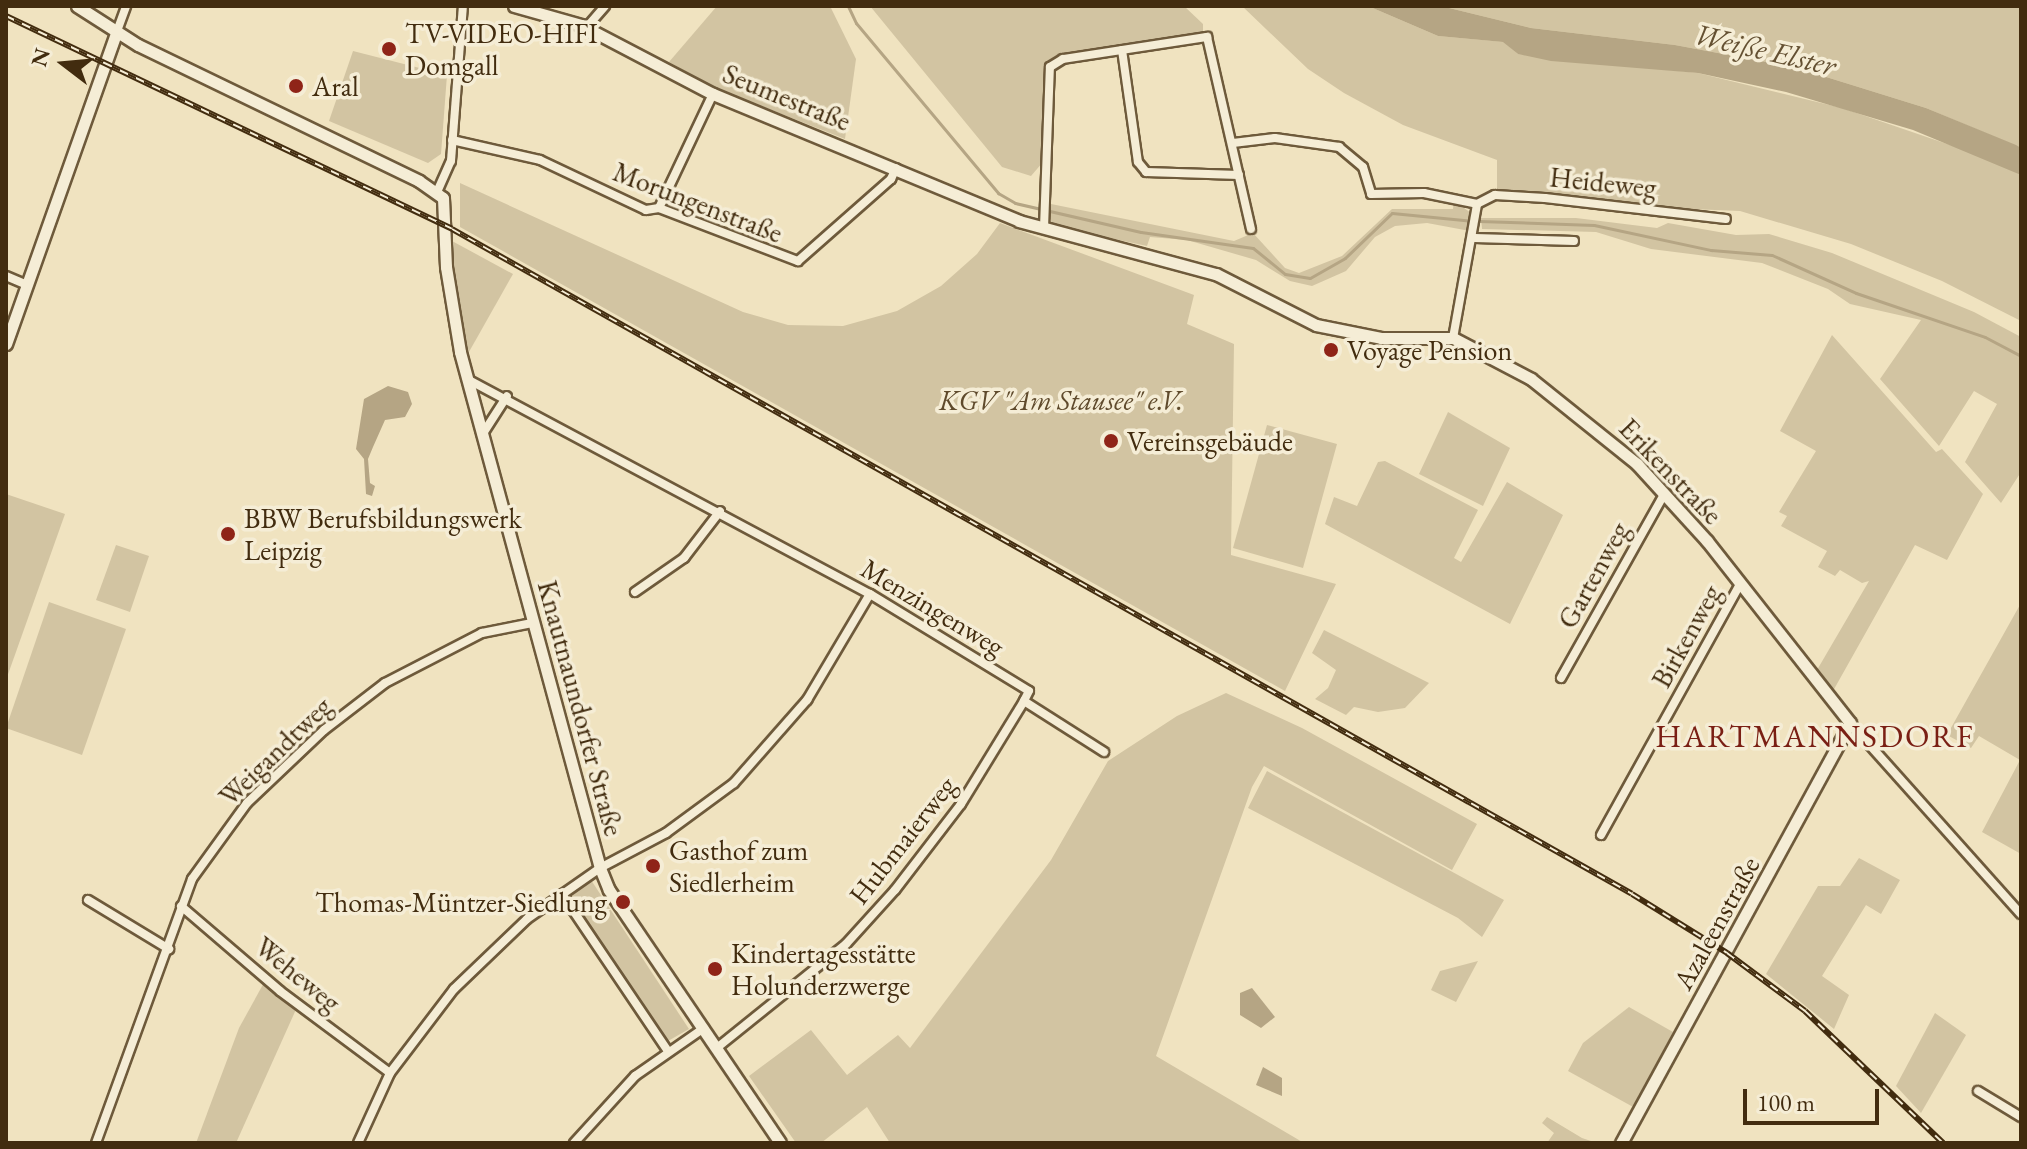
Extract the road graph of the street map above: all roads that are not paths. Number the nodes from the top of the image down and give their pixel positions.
1 (77, 6) edge
2 (126, 6) edge
3 (463, 6) edge
4 (514, 6) edge
5 (605, 6) edge
6 (586, 28) junction
7 (116, 34) junction
8 (1122, 50) junction
9 (713, 94) junction
10 (452, 140) junction
11 (1233, 143) junction
12 (896, 167) junction
13 (1239, 175) junction
14 (437, 192) junction
15 (1477, 204) junction
16 (659, 208) junction
17 (1726, 219) dead end
18 (1046, 222) junction
19 (1251, 229) dead end
20 (1475, 238) junction
21 (1574, 241) dead end
22 (1159, 255) joint
23 (6, 276) edge
24 (27, 285) junction
25 (1453, 338) junction
26 (6, 344) edge
27 (467, 379) junction
28 (507, 396) junction
29 (482, 435) junction
30 (1665, 493) junction
31 (720, 511) junction
32 (1740, 584) junction
33 (635, 592) dead end
34 (870, 594) junction
35 (532, 623) junction
36 (1561, 678) dead end
37 (1024, 701) junction
38 (1850, 723) junction
39 (1104, 752) dead end
40 (1601, 835) dead end
41 (600, 868) junction
42 (562, 894) junction
43 (88, 900) dead end
44 (181, 906) junction
45 (2021, 914) edge
46 (169, 949) junction
47 (704, 1028) junction
48 (718, 1047) junction
49 (668, 1051) junction
50 (390, 1073) junction
51 (1978, 1091) dead end
52 (2021, 1117) edge
53 (96, 1143) edge
54 (358, 1143) edge
55 (574, 1143) edge
56 (780, 1143) edge
57 (1621, 1143) edge

1 - 7 street
2 - 7 street
3 - 10 street
4 - 6 street, Seumestraße
5 - 6 street
6 - 9 street, Seumestraße
7 - 14 street
7 - 24 street
8 - 11 street
8 - 13 street
8 - 18 street
9 - 12 street, Seumestraße
9 - 16 street
10 - 14 street
10 - 16 street, Morungenstraße
11 - 13 street
11 - 15 street, Heideweg
12 - 16 street, Morungenstraße
12 - 18 street, Seumestraße
13 - 19 street
14 - 27 street, Knautnaundorfer Straße
15 - 17 street, Heideweg
15 - 20 street
18 - 22 street, Seumestraße
20 - 21 street
20 - 25 street
22 - 25 street, Erikenstraße
23 - 24 street
24 - 26 street
25 - 30 street, Erikenstraße
27 - 28 street, Menzingenweg
27 - 29 street, Knautnaundorfer Straße
28 - 29 street
28 - 31 street, Menzingenweg
29 - 35 street, Knautnaundorfer Straße
30 - 32 street, Erikenstraße
30 - 36 street, Gartenweg
31 - 33 street
31 - 34 street, Menzingenweg
32 - 38 street, Erikenstraße
32 - 40 street, Birkenweg
34 - 37 street, Menzingenweg
34 - 41 street
35 - 41 street, Knautnaundorfer Straße
35 - 44 street, Weigandtweg
37 - 39 street, Menzingenweg
37 - 48 street, Hubmaierweg
38 - 45 street, Erikenstraße
38 - 57 street, Azaleenstraße
41 - 42 street
41 - 47 street, Knautnaundorfer Straße
42 - 49 street
42 - 50 street
43 - 46 street
44 - 46 street, Weigandtweg
44 - 50 street, Weheweg
46 - 53 street, Weigandtweg
47 - 48 street, Knautnaundorfer Straße
47 - 49 street
48 - 56 street, Knautnaundorfer Straße
49 - 55 street
50 - 54 street
51 - 52 street

